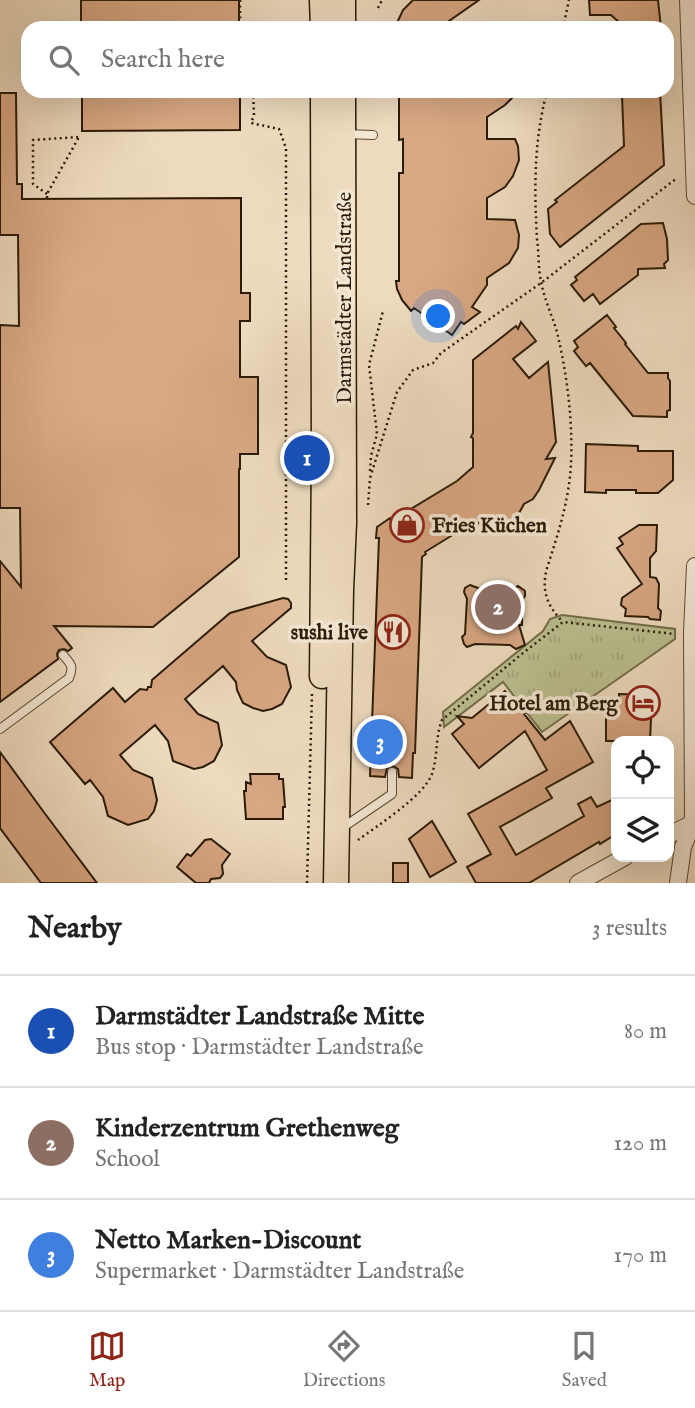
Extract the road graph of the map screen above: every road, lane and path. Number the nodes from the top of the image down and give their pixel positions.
1 (240, 0) edge
2 (322, 0) edge
3 (343, 0) edge
4 (382, 0) edge
5 (569, 0) edge
6 (688, 0) edge
7 (378, 8) dead end
8 (241, 21) edge
9 (323, 21) edge
10 (343, 21) edge
11 (564, 21) edge
12 (253, 98) edge
13 (325, 98) edge
14 (341, 98) edge
15 (545, 98) edge
16 (333, 134) junction
17 (373, 135) dead end
18 (694, 166) edge
19 (47, 196) joint
20 (695, 196) edge
21 (541, 283) junction
22 (383, 311) dead end
23 (370, 478) junction
24 (368, 505) dead end
25 (695, 566) edge
26 (286, 580) dead end
27 (563, 622) junction
28 (692, 632) junction
29 (63, 655) dead end
30 (0, 729) edge
31 (392, 772) dead end
32 (694, 823) edge
33 (337, 832) junction
34 (674, 833) edge
35 (336, 858) junction
36 (616, 862) edge
37 (321, 883) edge
38 (336, 883) edge
39 (578, 883) edge
40 (678, 883) edge

1 - 8 path
2 - 9 main road
3 - 10 main road
4 - 7 path
5 - 11 path
6 - 18 street
12 - 26 path
13 - 16 main road, Darmstädter Landstraße
14 - 16 main road, Darmstädter Landstraße
15 - 21 path
16 - 17 lane
16 - 33 main road, Darmstädter Landstraße
16 - 37 main road, Darmstädter Landstraße
18 - 20 street
18 - 21 path
19 - 19 path
21 - 23 path
21 - 27 path
22 - 23 path
23 - 24 path
25 - 28 street
27 - 28 path
27 - 35 path
28 - 32 street
29 - 30 lane
31 - 33 lane
32 - 34 street
32 - 40 street
33 - 35 main road, Darmstädter Landstraße
35 - 38 main road, Darmstädter Landstraße
36 - 39 street

